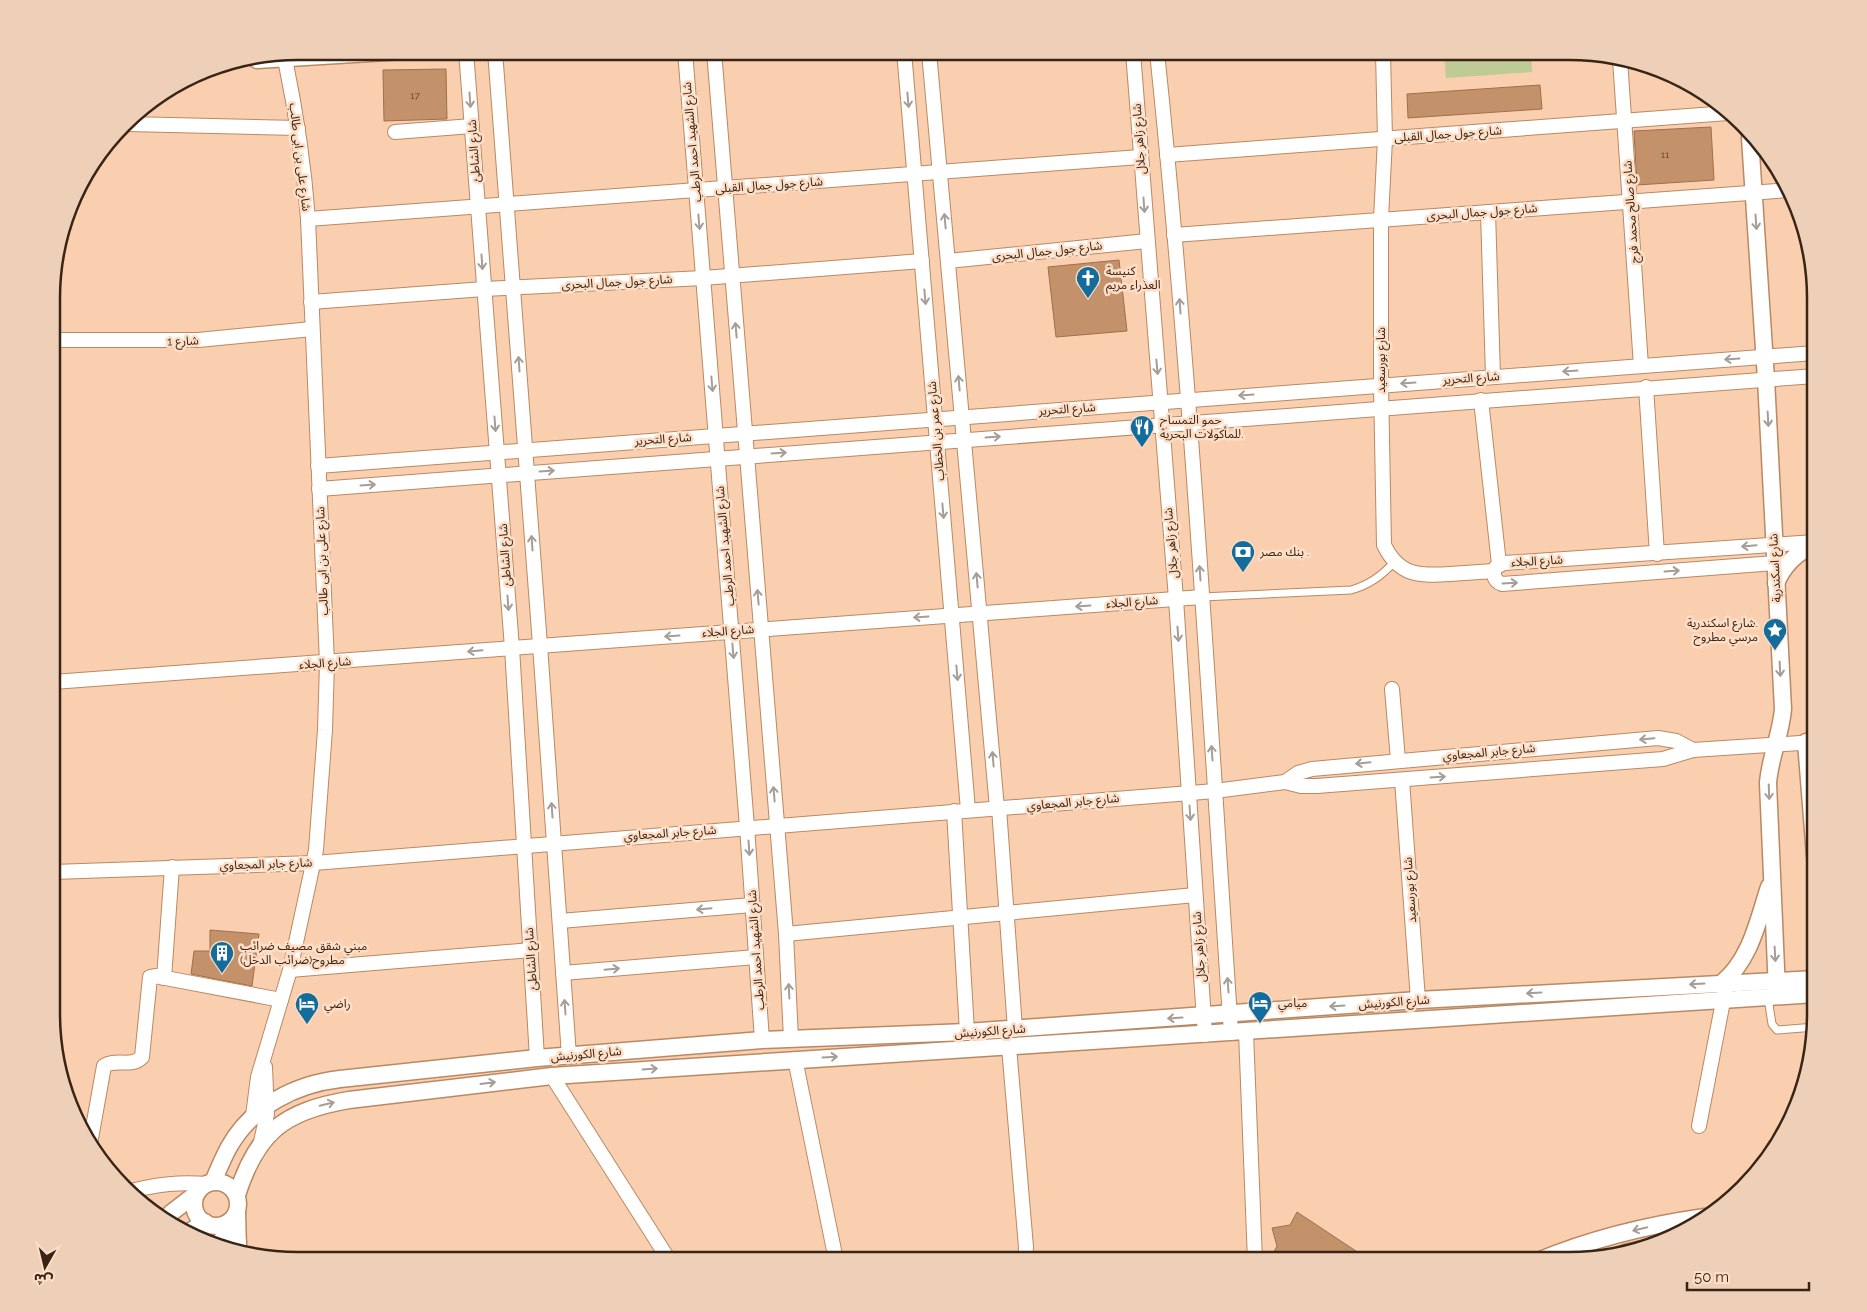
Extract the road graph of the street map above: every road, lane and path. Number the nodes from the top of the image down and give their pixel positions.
1 (292, 60) edge
2 (467, 60) edge
3 (496, 60) edge
4 (686, 60) edge
5 (715, 60) edge
6 (905, 60) edge
7 (930, 60) edge
8 (1134, 60) edge
9 (1157, 60) edge
10 (1383, 60) edge
11 (1620, 66) edge
12 (1720, 114) edge
13 (1624, 121) junction
14 (136, 124) edge
15 (472, 126) junction
16 (298, 128) junction
17 (395, 132) dead end
18 (1385, 139) junction
19 (1750, 144) edge
20 (1167, 155) junction
21 (1140, 157) junction
22 (940, 172) junction
23 (915, 174) junction
24 (725, 188) junction
25 (696, 190) junction
26 (1781, 191) edge
27 (1754, 193) junction
28 (1631, 202) junction
29 (507, 204) junction
30 (478, 206) junction
31 (1488, 212) junction
32 (308, 219) junction
33 (1381, 219) junction
34 (1174, 235) junction
35 (1147, 241) junction
36 (948, 260) junction
37 (922, 261) junction
38 (732, 276) junction
39 (703, 278) junction
40 (513, 288) junction
41 (484, 289) junction
42 (311, 302) junction
43 (312, 329) junction
44 (60, 340) edge
45 (1807, 354) edge
46 (1764, 357) junction
47 (1641, 366) junction
48 (1493, 376) junction
49 (1807, 376) edge
50 (1766, 379) junction
51 (1381, 385) junction
52 (1646, 387) junction
53 (1187, 400) junction
54 (1482, 400) junction
55 (1160, 402) junction
56 (1381, 407) junction
57 (962, 417) junction
58 (935, 419) junction
59 (1189, 422) junction
60 (1161, 424) junction
61 (745, 433) junction
62 (716, 435) junction
63 (964, 439) junction
64 (937, 441) junction
65 (525, 450) junction
66 (497, 452) junction
67 (747, 456) junction
68 (718, 458) junction
69 (318, 466) junction
70 (527, 472) junction
71 (498, 475) junction
72 (319, 489) junction
73 (1774, 544) junction
74 (1807, 544) edge
75 (1807, 549) edge
76 (1657, 554) junction
77 (1592, 557) junction
78 (1394, 562) junction
79 (1775, 563) junction
80 (1496, 567) junction
81 (1594, 577) junction
82 (1776, 583) junction
83 (1202, 597) junction
84 (1176, 599) junction
85 (980, 613) junction
86 (952, 615) junction
87 (761, 629) junction
88 (732, 631) junction
89 (540, 646) junction
90 (512, 648) junction
91 (327, 663) junction
92 (60, 682) edge
93 (1392, 689) dead end
94 (1807, 742) edge
95 (1777, 744) junction
96 (1693, 750) junction
97 (1398, 760) junction
98 (1402, 780) junction
99 (1285, 782) junction
100 (1214, 790) junction
101 (1188, 793) junction
102 (998, 808) junction
103 (968, 810) junction
104 (954, 811) junction
105 (777, 825) junction
106 (747, 827) junction
107 (554, 842) junction
108 (524, 845) junction
109 (314, 863) junction
110 (172, 867) junction
111 (60, 870) edge
112 (1772, 877) junction
113 (1195, 895) junction
114 (752, 905) junction
115 (1007, 913) junction
116 (960, 918) junction
117 (560, 921) junction
118 (786, 934) junction
119 (531, 950) junction
120 (756, 957) junction
121 (290, 970) junction
122 (563, 973) junction
123 (164, 978) junction
124 (1807, 978) edge
125 (1776, 980) junction
126 (1724, 983) junction
127 (1807, 995) edge
128 (1772, 997) junction
129 (281, 1000) junction
130 (1418, 1000) junction
131 (1724, 1000) junction
132 (1230, 1014) junction
133 (1204, 1016) junction
134 (1806, 1028) edge
135 (1015, 1029) junction
136 (967, 1032) junction
137 (1238, 1033) junction
138 (1205, 1035) junction
139 (791, 1039) junction
140 (762, 1040) junction
141 (1009, 1047) junction
142 (569, 1056) junction
143 (537, 1058) junction
144 (795, 1059) junction
145 (552, 1076) junction
146 (302, 1086) junction
147 (260, 1110) junction
148 (307, 1110) junction
149 (290, 1118) junction
150 (1699, 1126) dead end
151 (92, 1133) edge
152 (261, 1142) junction
153 (206, 1186) junction
154 (138, 1190) edge
155 (237, 1195) junction
156 (237, 1212) junction
157 (170, 1214) edge
158 (1687, 1220) edge
159 (206, 1223) junction
160 (196, 1228) edge
161 (212, 1236) edge
162 (223, 1239) edge
163 (235, 1243) edge
164 (238, 1244) edge
165 (664, 1252) edge
166 (834, 1252) edge
167 (1026, 1252) edge
168 (1254, 1252) edge
169 (1562, 1252) edge

1 - 16 street, شارع على بن ابى طالب
2 -> 15 street, شارع الشاطئ
3 - 29 street
4 - 25 street, شارع الشهيد احمد الرطب
5 - 24 street
6 -> 23 street, شارع عمر بن الخطاب
7 - 22 street
8 - 21 street, شارع زاهر جلال
9 - 20 street, شارع زاهر جلال
10 - 18 street, شارع بورسعيد
11 - 13 street, شارع صالح محمد فرج
12 - 13 street, شارع جول جمال القبلى
13 - 18 street, شارع جول جمال القبلى
13 - 28 street, شارع صالح محمد فرج
14 - 16 street
15 - 17 street
15 - 30 street, شارع الشاطئ
16 - 32 street, شارع على بن ابى طالب
18 - 20 street, شارع جول جمال القبلى
18 - 33 street, شارع بورسعيد
19 - 27 street, شارع اسكندرية
20 - 34 street, شارع زاهر جلال
21 - 22 street, شارع جول جمال القبلى
21 -> 35 street, شارع زاهر جلال
22 - 23 street, شارع جول جمال القبلى
36 -> 22 street
23 - 24 street, شارع جول جمال القبلى
23 - 37 street, شارع عمر بن الخطاب
24 - 25 street, شارع جول جمال القبلى
24 - 38 street
25 - 29 street, شارع جول جمال القبلى
25 -> 39 street, شارع الشهيد احمد الرطب
26 - 27 street, شارع جول جمال البحرى
27 - 28 street, شارع جول جمال البحرى
27 -> 46 street, شارع اسكندرية
28 - 31 street, شارع جول جمال البحرى
28 - 47 street, شارع صالح محمد فرج
29 - 30 street, شارع جول جمال القبلى
29 - 40 street
30 - 32 street, شارع جول جمال القبلى
30 -> 41 street, شارع الشاطئ
31 - 33 street, شارع جول جمال البحرى
31 - 48 street
32 - 42 street, شارع على بن ابى طالب
33 - 34 street, شارع جول جمال البحرى
33 - 51 street, شارع بورسعيد
53 -> 34 street, شارع زاهر جلال
35 - 36 street, شارع جول جمال البحرى
35 -> 55 street, شارع زاهر جلال
57 -> 36 street
37 - 38 street, شارع جول جمال البحرى
37 -> 58 street, شارع عمر بن الخطاب
38 - 39 street, شارع جول جمال البحرى
61 -> 38 street
39 - 40 street, شارع جول جمال البحرى
39 -> 62 street, شارع الشهيد احمد الرطب
40 - 41 street, شارع جول جمال البحرى
65 -> 40 street
41 - 42 street, شارع جول جمال البحرى
41 -> 66 street, شارع الشاطئ
42 - 43 street, شارع على بن ابى طالب
43 - 44 street, شارع 1
43 - 69 street, شارع على بن ابى طالب
45 - 46 street, شارع التحرير
46 -> 47 street, شارع التحرير
46 - 50 street, شارع اسكندرية
47 -> 48 street, شارع التحرير
48 -> 51 street, شارع التحرير
49 - 50 street, شارع التحرير
50 - 52 street, شارع التحرير
50 -> 73 street, شارع اسكندرية
51 -> 53 street, شارع التحرير
51 - 56 street, شارع بورسعيد
52 - 54 street, شارع التحرير
52 - 76 street
53 - 55 street, شارع التحرير
53 - 59 street, شارع زاهر جلال
54 - 56 street, شارع التحرير
54 - 80 street
55 - 57 street, شارع التحرير
55 - 60 street, شارع زاهر جلال
56 - 59 street, شارع التحرير
56 - 78 street, شارع بورسعيد
57 - 58 street, شارع التحرير
57 - 63 street
58 - 61 street, شارع التحرير
58 - 64 street, شارع عمر بن الخطاب
59 - 60 street, شارع التحرير
83 -> 59 street, شارع زاهر جلال
63 -> 60 street, شارع التحرير
60 - 84 street, شارع زاهر جلال
61 - 62 street, شارع التحرير
61 - 67 street
62 - 65 street, شارع التحرير
62 - 68 street, شارع الشهيد احمد الرطب
63 - 64 street, شارع التحرير
85 -> 63 street
67 -> 64 street, شارع التحرير
64 -> 86 street, شارع عمر بن الخطاب
65 - 66 street, شارع التحرير
65 - 70 street
66 - 69 street, شارع التحرير
66 - 71 street, شارع الشاطئ
67 - 68 street, شارع التحرير
87 -> 67 street
70 -> 68 street, شارع التحرير
68 - 88 street, شارع الشهيد احمد الرطب
69 - 72 street, شارع على بن ابى طالب
70 - 71 street, شارع التحرير
89 -> 70 street
72 -> 71 street, شارع التحرير
71 -> 90 street, شارع الشاطئ
72 - 91 street, شارع على بن ابى طالب
73 - 74 street, شارع الجلاء
73 -> 76 street, شارع الجلاء
73 - 79 street, شارع اسكندرية
75 - 82 street
76 - 77 street, شارع الجلاء
77 - 80 street, شارع الجلاء
77 - 81 street
78 - 80 street
78 - 83 lane, شارع الجلاء
81 -> 79 street, شارع الجلاء
79 - 82 street, شارع اسكندرية
80 -> 81 street, شارع الجلاء
82 -> 95 street, شارع اسكندرية
83 - 84 street, شارع الجلاء
100 -> 83 street, شارع زاهر جلال
84 -> 85 street, شارع الجلاء
84 -> 101 street, شارع زاهر جلال
85 - 86 street, شارع الجلاء
102 -> 85 street
86 -> 87 street, شارع الجلاء
86 -> 103 street, شارع عمر بن الخطاب
87 - 88 street, شارع الجلاء
105 -> 87 street
88 -> 89 street, شارع الجلاء
88 -> 106 street, شارع الشهيد احمد الرطب
89 - 90 street, شارع الجلاء
107 -> 89 street
90 -> 91 street, شارع الجلاء
90 - 108 street, شارع الشاطئ
91 - 92 street, شارع الجلاء
91 - 109 street, شارع على بن ابى طالب
93 - 97 street
94 - 95 street, شارع جابر المجعاوي
95 - 96 street, شارع جابر المجعاوي
95 -> 112 street, شارع اسكندرية
96 -> 97 street, شارع جابر المجعاوي
98 -> 96 street, شارع جابر المجعاوي
97 -> 99 street, شارع جابر المجعاوي
98 - 99 street, شارع جابر المجعاوي
98 - 130 street, شارع بورسعيد
99 - 100 street, شارع جابر المجعاوي
100 - 101 street, شارع جابر المجعاوي
132 -> 100 street, شارع زاهر جلال
101 - 102 street, شارع جابر المجعاوي
101 -> 113 street, شارع زاهر جلال
102 - 103 street, شارع جابر المجعاوي
102 - 115 street
103 - 104 street, شارع جابر المجعاوي
104 - 105 street, شارع جابر المجعاوي
104 - 116 street
105 - 106 street, شارع جابر المجعاوي
105 - 118 street
106 - 107 street, شارع جابر المجعاوي
106 -> 114 street, شارع الشهيد احمد الرطب
107 - 108 street, شارع جابر المجعاوي
107 - 117 street
108 - 109 street, شارع جابر المجعاوي
108 - 119 street, شارع الشاطئ
109 - 110 street, شارع جابر المجعاوي
109 - 121 street, شارع على بن ابى طالب
110 - 111 street, شارع جابر المجعاوي
110 - 123 street
112 -> 125 street, شارع اسكندرية
112 - 126 street
113 - 115 street
113 - 133 street, شارع زاهر جلال
114 -> 117 street
114 - 120 street, شارع الشهيد احمد الرطب
115 - 116 street
115 - 135 street
116 - 118 street
116 - 136 street
117 - 122 street
139 -> 118 street
119 - 121 street
119 - 143 street, شارع الشاطئ
122 -> 120 street
120 - 140 street, شارع الشهيد احمد الرطب
121 - 129 street, شارع على بن ابى طالب
142 -> 122 street
123 - 129 street
123 - 151 street
124 - 125 street, شارع الكورنيش
125 - 126 street, شارع الكورنيش
125 - 128 street, شارع اسكندرية
126 -> 130 street, شارع الكورنيش
126 - 131 street
127 - 128 street, شارع الكورنيش
128 - 131 street, شارع الكورنيش
128 - 134 lane
129 - 147 street, شارع على بن ابى طالب
130 -> 132 street, شارع الكورنيش
131 - 137 street, شارع الكورنيش
131 - 150 street
132 - 133 street, شارع الكورنيش
132 - 137 street, شارع زاهر جلال
133 -> 135 street, شارع الكورنيش
133 - 138 street, شارع زاهر جلال
135 - 136 street, شارع الكورنيش
136 - 139 street, شارع الكورنيش
137 - 138 street, شارع الكورنيش
137 - 168 street, شارع زاهر جلال
138 - 141 street, شارع الكورنيش
139 - 140 street, شارع الكورنيش
140 - 142 street, شارع الكورنيش
144 -> 141 street, شارع الكورنيش
141 - 167 street
142 - 143 street, شارع الكورنيش
143 - 146 street, شارع الكورنيش
145 -> 144 street, شارع الكورنيش
144 - 166 street
148 -> 145 street, شارع الكورنيش
145 - 165 street
146 - 147 street, شارع الكورنيش
146 - 148 street
147 - 149 street
147 - 152 street, شارع على بن ابى طالب
147 - 153 street, شارع الكورنيش
148 - 149 street, شارع الكورنيش
149 - 152 street, شارع الكورنيش
152 - 155 street, شارع الكورنيش
153 - 154 street
153 - 155 street
153 - 157 street, شارع الكورنيش
153 - 159 street
155 - 156 street
156 - 159 street
156 - 164 street
158 -> 169 street
159 - 160 street
159 - 161 street
162 - 163 street

